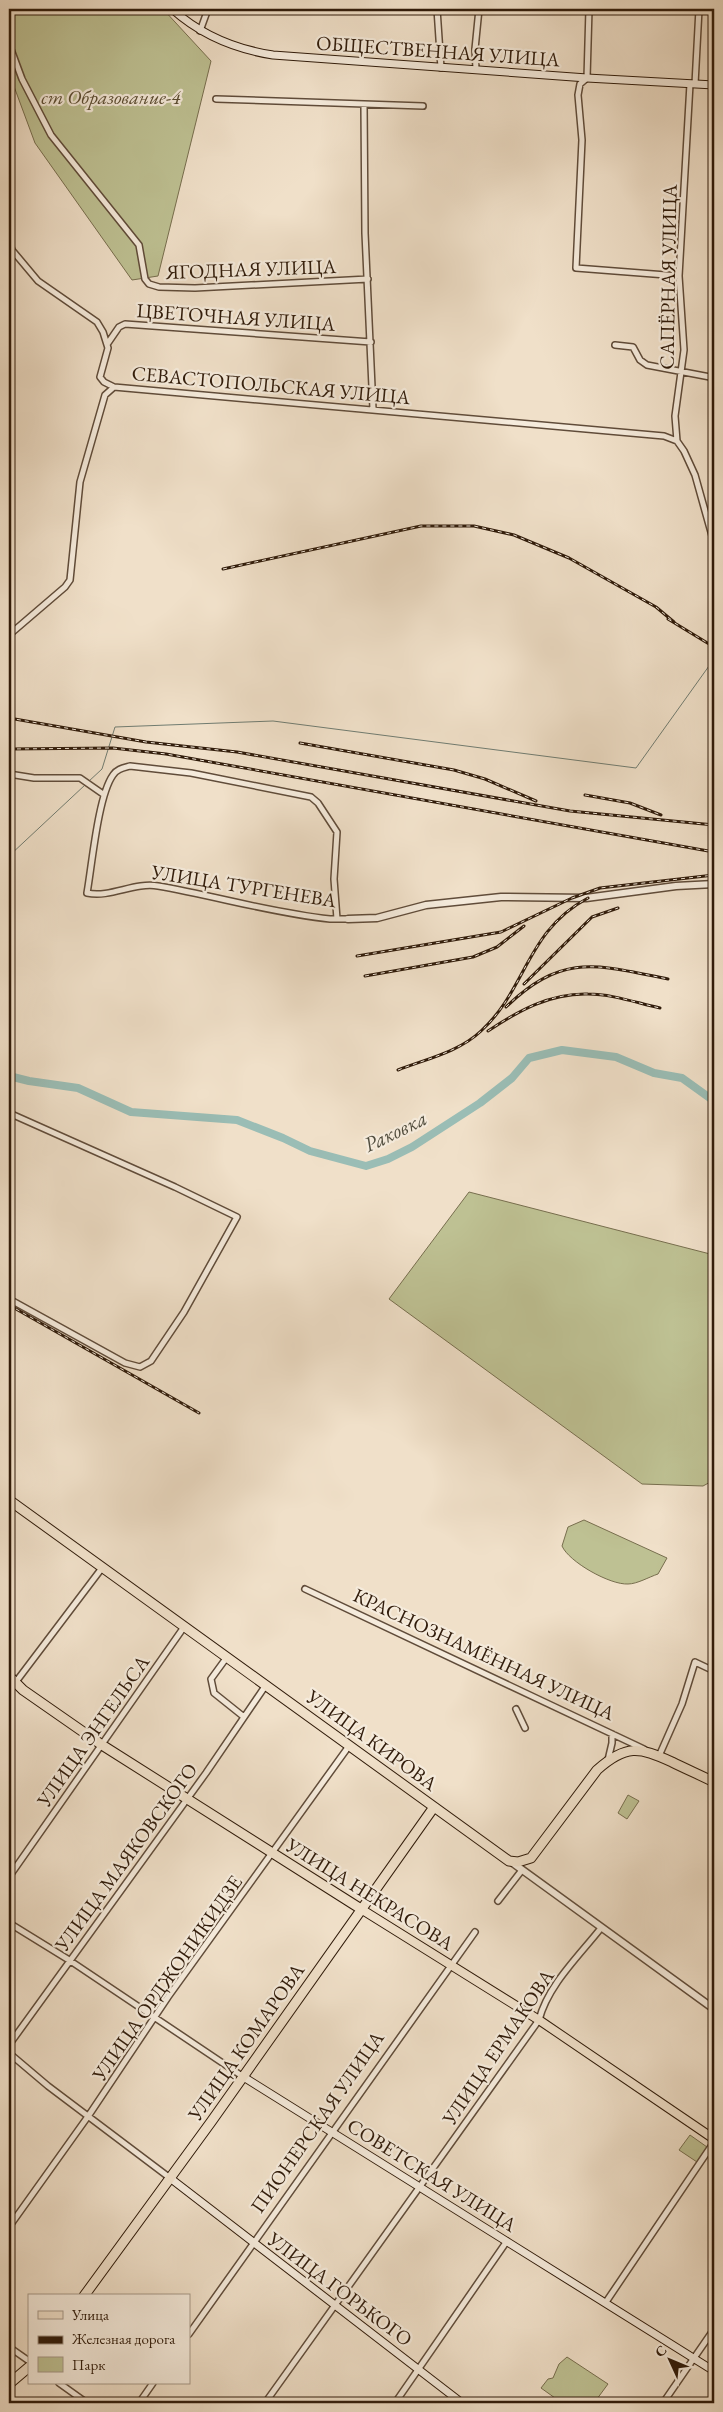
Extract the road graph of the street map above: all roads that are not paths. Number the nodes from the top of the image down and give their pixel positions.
1 (172, 9) edge
2 (208, 9) edge
3 (437, 9) edge
4 (479, 9) edge
5 (590, 9) edge
6 (699, 9) edge
7 (200, 31) junction
8 (9, 44) edge
9 (441, 68) junction
10 (476, 69) junction
11 (587, 78) junction
12 (693, 84) junction
13 (714, 85) edge
14 (216, 99) dead end
15 (364, 105) junction
16 (423, 106) dead end
17 (9, 240) edge
18 (679, 276) junction
19 (368, 280) junction
20 (371, 342) junction
21 (108, 344) junction
22 (615, 345) dead end
23 (682, 371) junction
24 (714, 382) edge
25 (114, 387) junction
26 (373, 409) junction
27 (678, 441) junction
28 (714, 543) edge
29 (9, 635) edge
30 (9, 774) edge
31 (103, 794) junction
32 (714, 884) edge
33 (337, 919) junction
34 (348, 919) joint
35 (9, 1113) edge
36 (9, 1299) edge
37 (9, 1500) edge
38 (102, 1568) junction
39 (305, 1589) dead end
40 (184, 1627) junction
41 (227, 1657) junction
42 (714, 1671) edge
43 (12, 1680) edge
44 (266, 1685) junction
45 (9, 1691) edge
46 (516, 1709) dead end
47 (244, 1717) junction
48 (525, 1728) dead end
49 (612, 1734) junction
50 (102, 1745) junction
51 (349, 1746) junction
52 (647, 1751) junction
53 (659, 1756) junction
54 (608, 1760) junction
55 (714, 1782) edge
56 (186, 1798) junction
57 (434, 1807) junction
58 (274, 1854) junction
59 (531, 1858) junction
60 (509, 1860) junction
61 (522, 1870) junction
62 (9, 1877) edge
63 (498, 1901) dead end
64 (361, 1909) junction
65 (9, 1923) edge
66 (601, 1928) junction
67 (474, 1932) dead end
68 (69, 1960) junction
69 (450, 1965) junction
70 (714, 2009) edge
71 (154, 2018) junction
72 (539, 2020) junction
73 (9, 2045) edge
74 (9, 2053) edge
75 (242, 2076) junction
76 (89, 2115) junction
77 (332, 2132) junction
78 (714, 2141) edge
79 (170, 2178) junction
80 (421, 2187) junction
81 (9, 2226) edge
82 (507, 2241) junction
83 (253, 2243) junction
84 (85, 2294) edge
85 (606, 2302) junction
86 (335, 2306) junction
87 (714, 2329) edge
88 (190, 2333) edge
89 (9, 2347) edge
90 (694, 2358) junction
91 (28, 2359) edge
92 (28, 2368) edge
93 (419, 2370) junction
94 (714, 2371) edge
95 (9, 2384) edge
96 (60, 2384) edge
97 (153, 2384) edge
98 (87, 2403) edge
99 (139, 2403) edge
100 (265, 2403) edge
101 (395, 2403) edge
102 (462, 2403) edge
103 (663, 2403) edge

1 - 7 main road, ОБЩЕСТВЕННАЯ УЛИЦА
2 - 7 street
3 - 9 street
4 - 10 street
5 - 11 street
6 - 12 street, САПЁРНАЯ УЛИЦА
7 - 9 main road, ОБЩЕСТВЕННАЯ УЛИЦА
8 - 19 street, ЯГОДНАЯ УЛИЦА
9 - 10 main road, ОБЩЕСТВЕННАЯ УЛИЦА
10 - 11 main road, ОБЩЕСТВЕННАЯ УЛИЦА
11 - 12 main road, ОБЩЕСТВЕННАЯ УЛИЦА
11 - 18 street
12 - 13 main road, ОБЩЕСТВЕННАЯ УЛИЦА
12 - 18 street, САПЁРНАЯ УЛИЦА
14 - 15 street
15 - 16 street
15 - 19 street
17 - 21 street
18 - 23 street, САПЁРНАЯ УЛИЦА
19 - 20 street
20 - 21 street, ЦВЕТОЧНАЯ УЛИЦА
20 - 26 street
21 - 25 street
22 - 23 street
23 - 24 street
23 - 27 street, САПЁРНАЯ УЛИЦА
25 - 26 street, СЕВАСТОПОЛЬСКАЯ УЛИЦА
25 - 29 street, СЕВАСТОПОЛЬСКАЯ УЛИЦА
26 - 27 street, СЕВАСТОПОЛЬСКАЯ УЛИЦА
27 - 28 street
30 - 31 street
31 - 33 street, УЛИЦА ТУРГЕНЕВА
31 - 33 street
32 - 34 street, УЛИЦА ТУРГЕНЕВА
33 - 34 street, УЛИЦА ТУРГЕНЕВА
35 - 36 street
37 - 38 highway, УЛИЦА КИРОВА
38 - 40 highway, УЛИЦА КИРОВА
38 - 43 street
39 - 49 street, КРАСНОЗНАМЁННАЯ УЛИЦА
40 - 41 highway, УЛИЦА КИРОВА
40 - 50 street, УЛИЦА ЭНГЕЛЬСА
41 - 44 highway, УЛИЦА КИРОВА
41 - 47 street
42 - 53 street
43 - 45 street
43 - 50 highway, УЛИЦА НЕКРАСОВА
44 - 47 street, УЛИЦА МАЯКОВСКОГО
44 - 51 highway, УЛИЦА КИРОВА
46 - 48 street
47 - 56 street, УЛИЦА МАЯКОВСКОГО
49 - 52 street, КРАСНОЗНАМЁННАЯ УЛИЦА
49 - 54 street
50 - 56 highway, УЛИЦА НЕКРАСОВА
50 - 62 street, УЛИЦА ЭНГЕЛЬСА
51 - 57 highway, УЛИЦА КИРОВА
51 - 58 street, УЛИЦА ОРДЖОНИКИДЗЕ
52 - 53 highway, КРАСНОЗНАМЁННАЯ УЛИЦА
52 - 54 highway, КРАСНОЗНАМЁННАЯ УЛИЦА
53 - 55 highway, КРАСНОЗНАМЁННАЯ УЛИЦА
54 - 59 highway
56 - 58 highway, УЛИЦА НЕКРАСОВА
56 - 68 street, УЛИЦА МАЯКОВСКОГО
57 - 60 highway, УЛИЦА КИРОВА
57 - 64 highway, УЛИЦА КОМАРОВА
58 - 64 highway, УЛИЦА НЕКРАСОВА
58 - 71 street, УЛИЦА ОРДЖОНИКИДЗЕ
59 - 60 highway
59 - 61 street
60 - 61 street, УЛИЦА КИРОВА
61 - 63 street
61 - 66 street, УЛИЦА КИРОВА
64 - 69 main road, УЛИЦА НЕКРАСОВА
64 - 75 highway, УЛИЦА КОМАРОВА
65 - 68 street, СОВЕТСКАЯ УЛИЦА
66 - 70 street, УЛИЦА КИРОВА
66 - 72 street, УЛИЦА ЕРМАКОВА
67 - 69 street, ПИОНЕРСКАЯ УЛИЦА
68 - 71 street, СОВЕТСКАЯ УЛИЦА
68 - 73 street, УЛИЦА МАЯКОВСКОГО
69 - 72 main road, УЛИЦА НЕКРАСОВА
69 - 77 street, ПИОНЕРСКАЯ УЛИЦА
71 - 75 street, СОВЕТСКАЯ УЛИЦА
71 - 76 street, УЛИЦА ОРДЖОНИКИДЗЕ
72 - 78 main road, УЛИЦА НЕКРАСОВА
72 - 80 street, УЛИЦА ЕРМАКОВА
74 - 76 street, УЛИЦА ГОРЬКОГО
75 - 77 main road, СОВЕТСКАЯ УЛИЦА
75 - 79 highway, УЛИЦА КОМАРОВА
76 - 79 street, УЛИЦА ГОРЬКОГО
76 - 81 street, УЛИЦА ОРДЖОНИКИДЗЕ
77 - 80 main road, СОВЕТСКАЯ УЛИЦА
77 - 83 street, ПИОНЕРСКАЯ УЛИЦА
78 - 85 street
79 - 83 main road, УЛИЦА ГОРЬКОГО
79 - 84 highway, УЛИЦА КОМАРОВА
80 - 82 main road, СОВЕТСКАЯ УЛИЦА
80 - 86 street, УЛИЦА ЕРМАКОВА
82 - 85 main road, СОВЕТСКАЯ УЛИЦА
82 - 93 street
83 - 86 main road, УЛИЦА ГОРЬКОГО
83 - 88 street, ПИОНЕРСКАЯ УЛИЦА
85 - 90 main road, СОВЕТСКАЯ УЛИЦА
86 - 93 main road, УЛИЦА ГОРЬКОГО
86 - 100 street, УЛИЦА ЕРМАКОВА
87 - 90 street
89 - 91 street
90 - 94 main road, СОВЕТСКАЯ УЛИЦА
90 - 103 street
92 - 95 highway
93 - 101 street
93 - 102 main road, УЛИЦА ГОРЬКОГО
96 - 98 street
97 - 99 street

